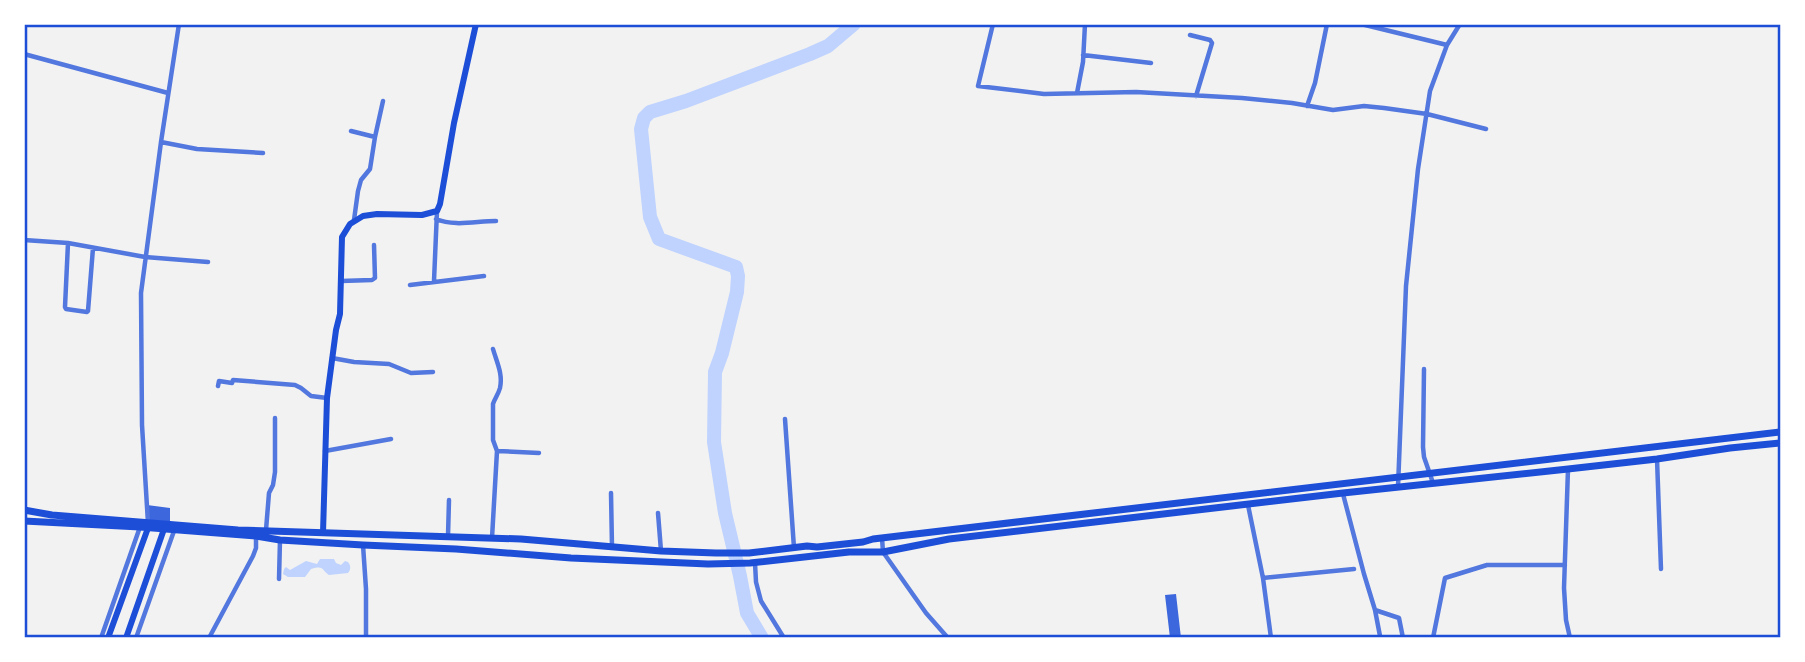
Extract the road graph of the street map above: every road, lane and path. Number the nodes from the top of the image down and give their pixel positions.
1 (179, 24) edge
2 (476, 24) edge
3 (993, 24) edge
4 (1085, 24) edge
5 (1328, 24) edge
6 (1361, 24) edge
7 (1460, 24) edge
8 (1190, 35) dead end
9 (1447, 45) junction
10 (24, 54) edge
11 (1083, 55) junction
12 (1151, 63) dead end
13 (168, 93) junction
14 (1077, 93) junction
15 (1196, 96) junction
16 (383, 101) dead end
17 (1307, 106) junction
18 (1427, 114) junction
19 (1486, 129) dead end
20 (351, 131) dead end
21 (375, 137) junction
22 (161, 142) junction
23 (263, 153) dead end
24 (437, 215) junction
25 (355, 220) junction
26 (496, 222) dead end
27 (24, 240) edge
28 (68, 243) junction
29 (374, 245) dead end
30 (93, 248) junction
31 (145, 257) junction
32 (208, 262) dead end
33 (484, 276) dead end
34 (341, 281) junction
35 (434, 281) junction
36 (410, 285) dead end
37 (493, 349) dead end
38 (332, 358) junction
39 (1424, 369) dead end
40 (433, 372) dead end
41 (218, 386) dead end
42 (327, 398) junction
43 (275, 418) dead end
44 (785, 419) dead end
45 (1780, 432) edge
46 (391, 439) dead end
47 (1780, 443) edge
48 (325, 451) junction
49 (497, 451) junction
50 (539, 453) dead end
51 (1657, 459) junction
52 (1568, 469) junction
53 (1430, 473) junction
54 (1397, 477) junction
55 (1433, 483) junction
56 (1398, 487) junction
57 (611, 493) dead end
58 (1343, 493) junction
59 (449, 500) dead end
60 (1248, 505) junction
61 (24, 510) edge
62 (658, 513) dead end
63 (24, 521) edge
64 (145, 526) junction
65 (164, 529) junction
66 (175, 530) junction
67 (266, 531) junction
68 (323, 533) junction
69 (256, 536) junction
70 (448, 537) junction
71 (882, 538) junction
72 (492, 539) junction
73 (280, 540) junction
74 (363, 545) junction
75 (612, 547) junction
76 (794, 548) junction
77 (661, 551) junction
78 (883, 552) junction
79 (712, 553) junction
80 (796, 558) junction
81 (753, 562) junction
82 (711, 564) junction
83 (1565, 565) junction
84 (1354, 569) dead end
85 (1661, 569) dead end
86 (1263, 578) junction
87 (279, 579) dead end
88 (1375, 610) junction
89 (101, 638) edge
90 (108, 638) edge
91 (126, 638) edge
92 (135, 638) edge
93 (209, 638) edge
94 (366, 638) edge
95 (783, 638) edge
96 (948, 638) edge
97 (1270, 638) edge
98 (1379, 638) edge
99 (1403, 638) edge
100 (1433, 638) edge
101 (1570, 638) edge

1 - 13 street
2 - 24 main road
3 - 14 street
4 - 11 street
5 - 17 street
6 - 9 street
7 - 9 street
8 - 15 street
9 - 18 street
10 - 13 street
11 - 12 street
11 - 14 street
13 - 22 street
14 - 15 street
15 - 17 street
16 - 21 street
17 - 18 street
18 - 19 street
18 - 54 street
20 - 21 street
21 - 25 street
22 - 23 street
22 - 31 street
24 - 25 main road
24 - 26 street
24 - 35 street
25 - 34 main road
27 - 28 street
28 - 30 street
28 - 30 street
29 - 34 street
30 - 31 street
31 - 32 street
31 - 64 street
33 - 35 street
34 - 38 main road
35 - 36 street
37 - 49 street
38 - 40 street
38 - 42 main road
39 - 53 street
41 - 42 street
42 - 48 main road
43 - 67 street
44 - 76 street
45 - 53 highway
46 - 48 street
47 - 51 highway
48 - 68 main road
49 - 50 street
49 - 72 street
51 - 52 highway
51 - 85 street
52 - 55 highway
52 - 83 street
53 - 54 highway
53 - 55 street
54 - 56 street
54 - 71 highway
55 - 56 highway
56 - 58 highway
57 - 75 street
58 - 60 highway
58 - 88 street
59 - 70 street
60 - 78 highway
60 - 86 street
61 - 64 highway
62 - 77 street
63 - 64 highway
64 - 65 highway
64 - 67 highway
64 - 89 street
64 - 90 main road
65 - 66 highway
65 - 91 main road
66 - 69 highway
66 - 92 street
67 - 68 highway
68 - 70 highway
69 - 73 highway
69 - 93 street
70 - 72 highway
71 - 76 highway
71 - 78 street
72 - 75 highway
73 - 74 highway
73 - 87 street
74 - 82 highway
74 - 94 street
75 - 77 highway
76 - 79 highway
76 - 80 highway
77 - 79 highway
78 - 80 highway
78 - 96 street
79 - 82 highway
80 - 81 highway
81 - 82 highway
81 - 95 street
83 - 100 street
83 - 101 street
84 - 86 street
86 - 97 street
88 - 98 street
88 - 99 street

